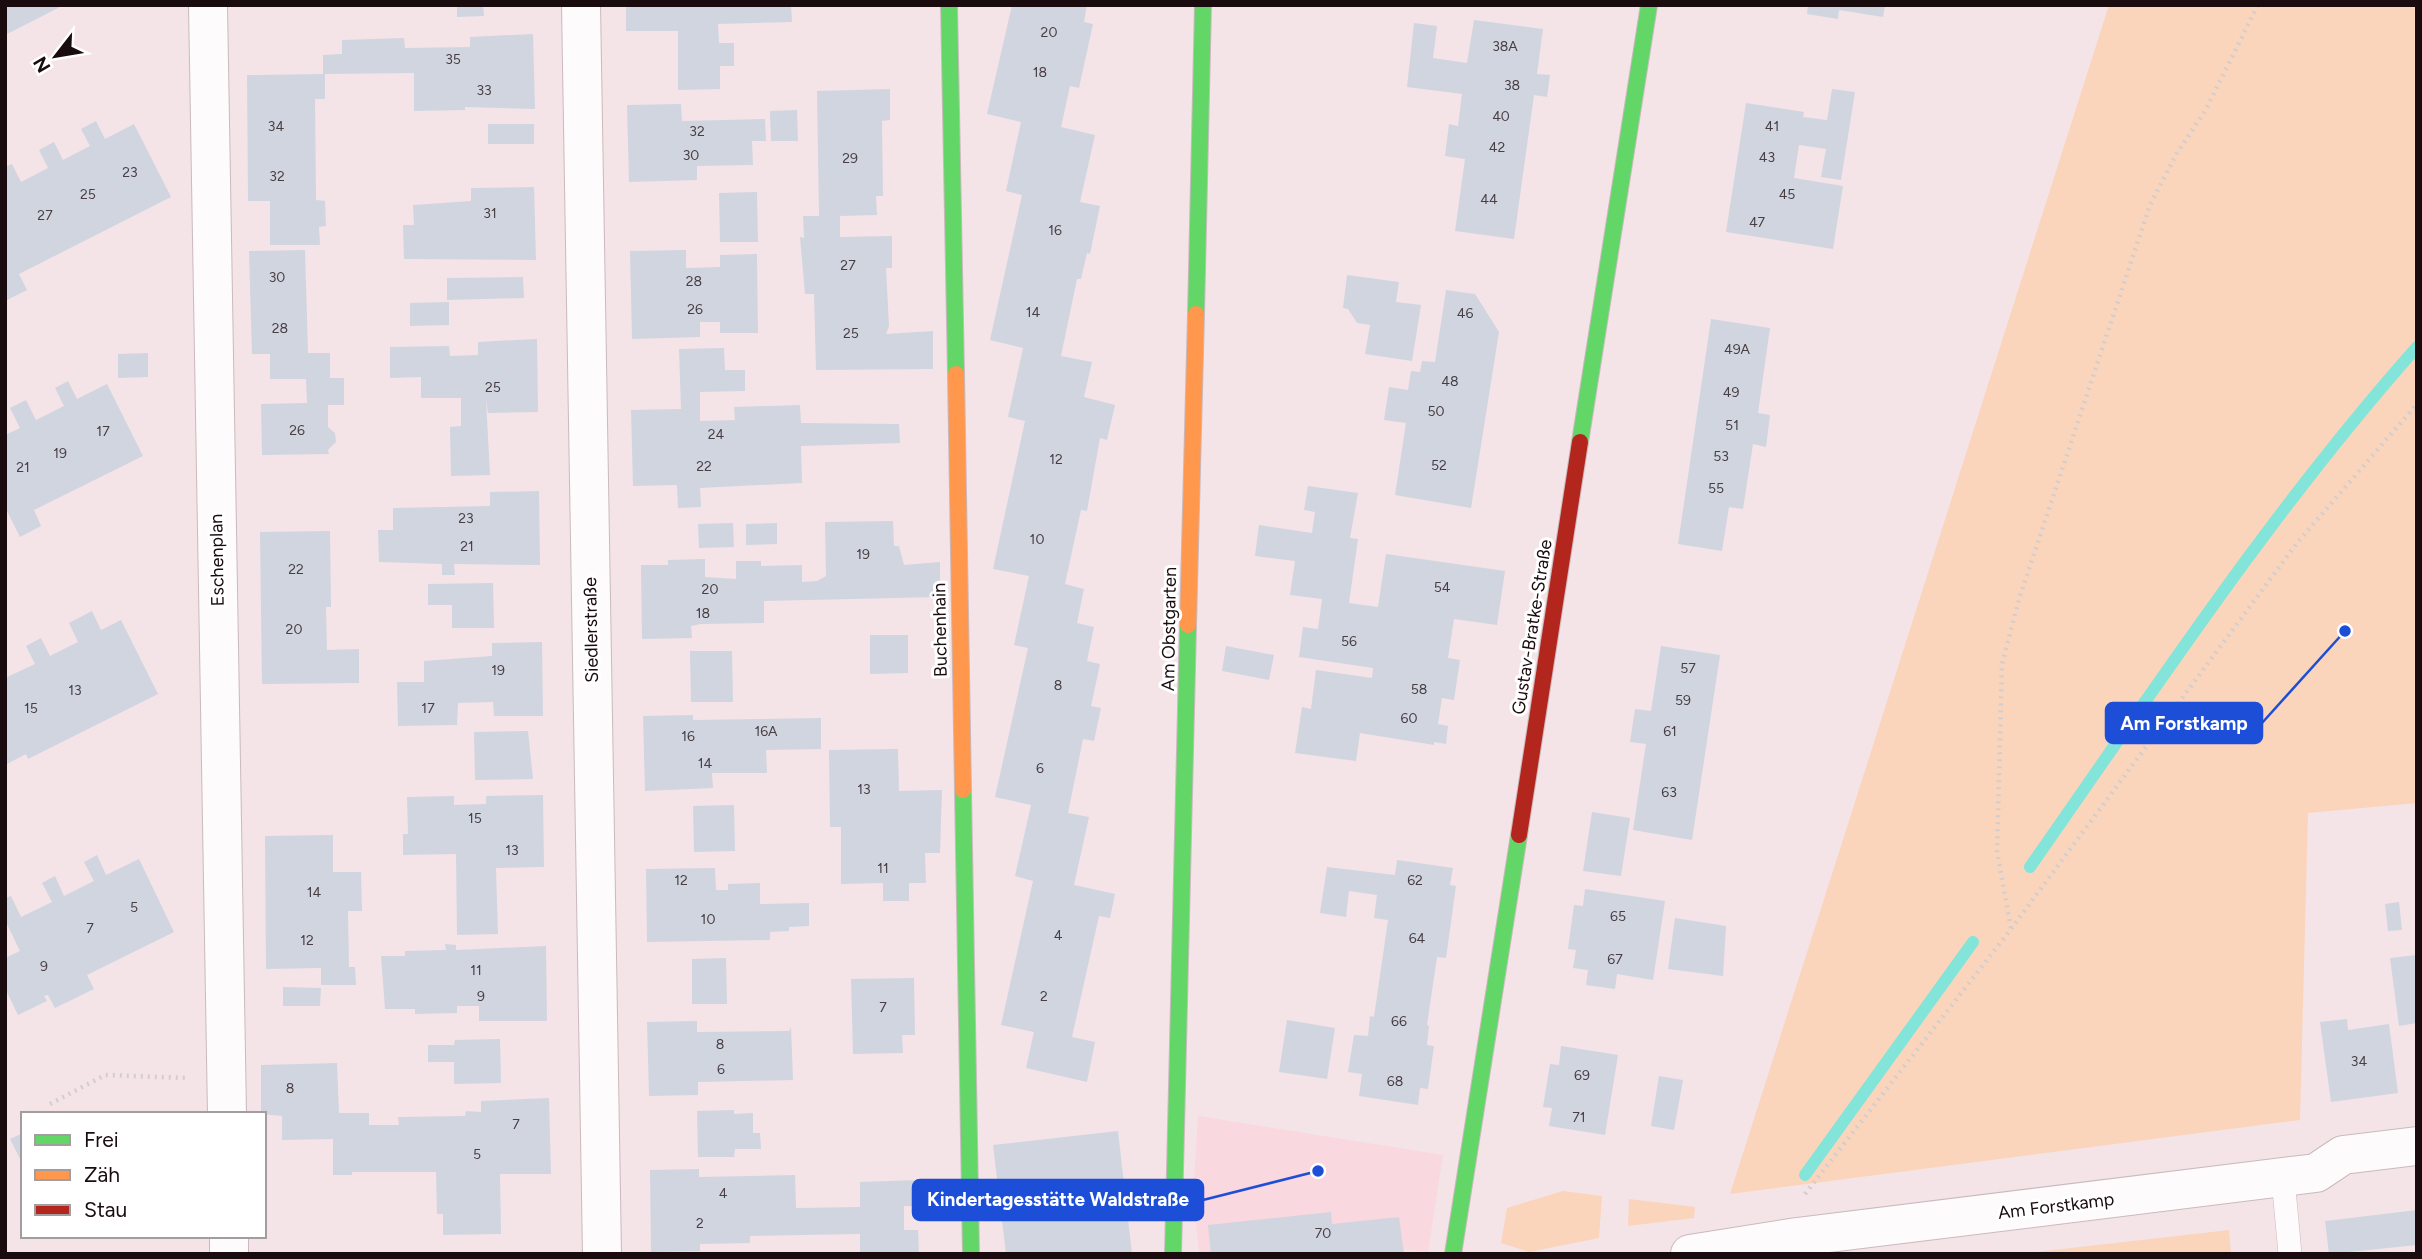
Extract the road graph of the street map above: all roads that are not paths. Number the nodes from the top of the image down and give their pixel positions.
1 (208, 5) edge
2 (581, 5) edge
3 (949, 5) edge
4 (1203, 5) edge
5 (1649, 5) edge
6 (226, 1096) edge
7 (2417, 1146) edge
8 (2283, 1178) junction
9 (601, 1254) edge
10 (971, 1254) edge
11 (1173, 1254) edge
12 (1453, 1254) edge
13 (1690, 1254) edge
14 (2290, 1254) edge

1 - 6 street, Eschenplan
2 - 9 street, Siedlerstraße
3 - 10 street, Buchenhain
4 - 11 street, Am Obstgarten
5 - 12 street, Gustav-Bratke-Straße
7 - 8 street, Am Forstkamp
8 - 13 street, Am Forstkamp
8 - 14 lane

